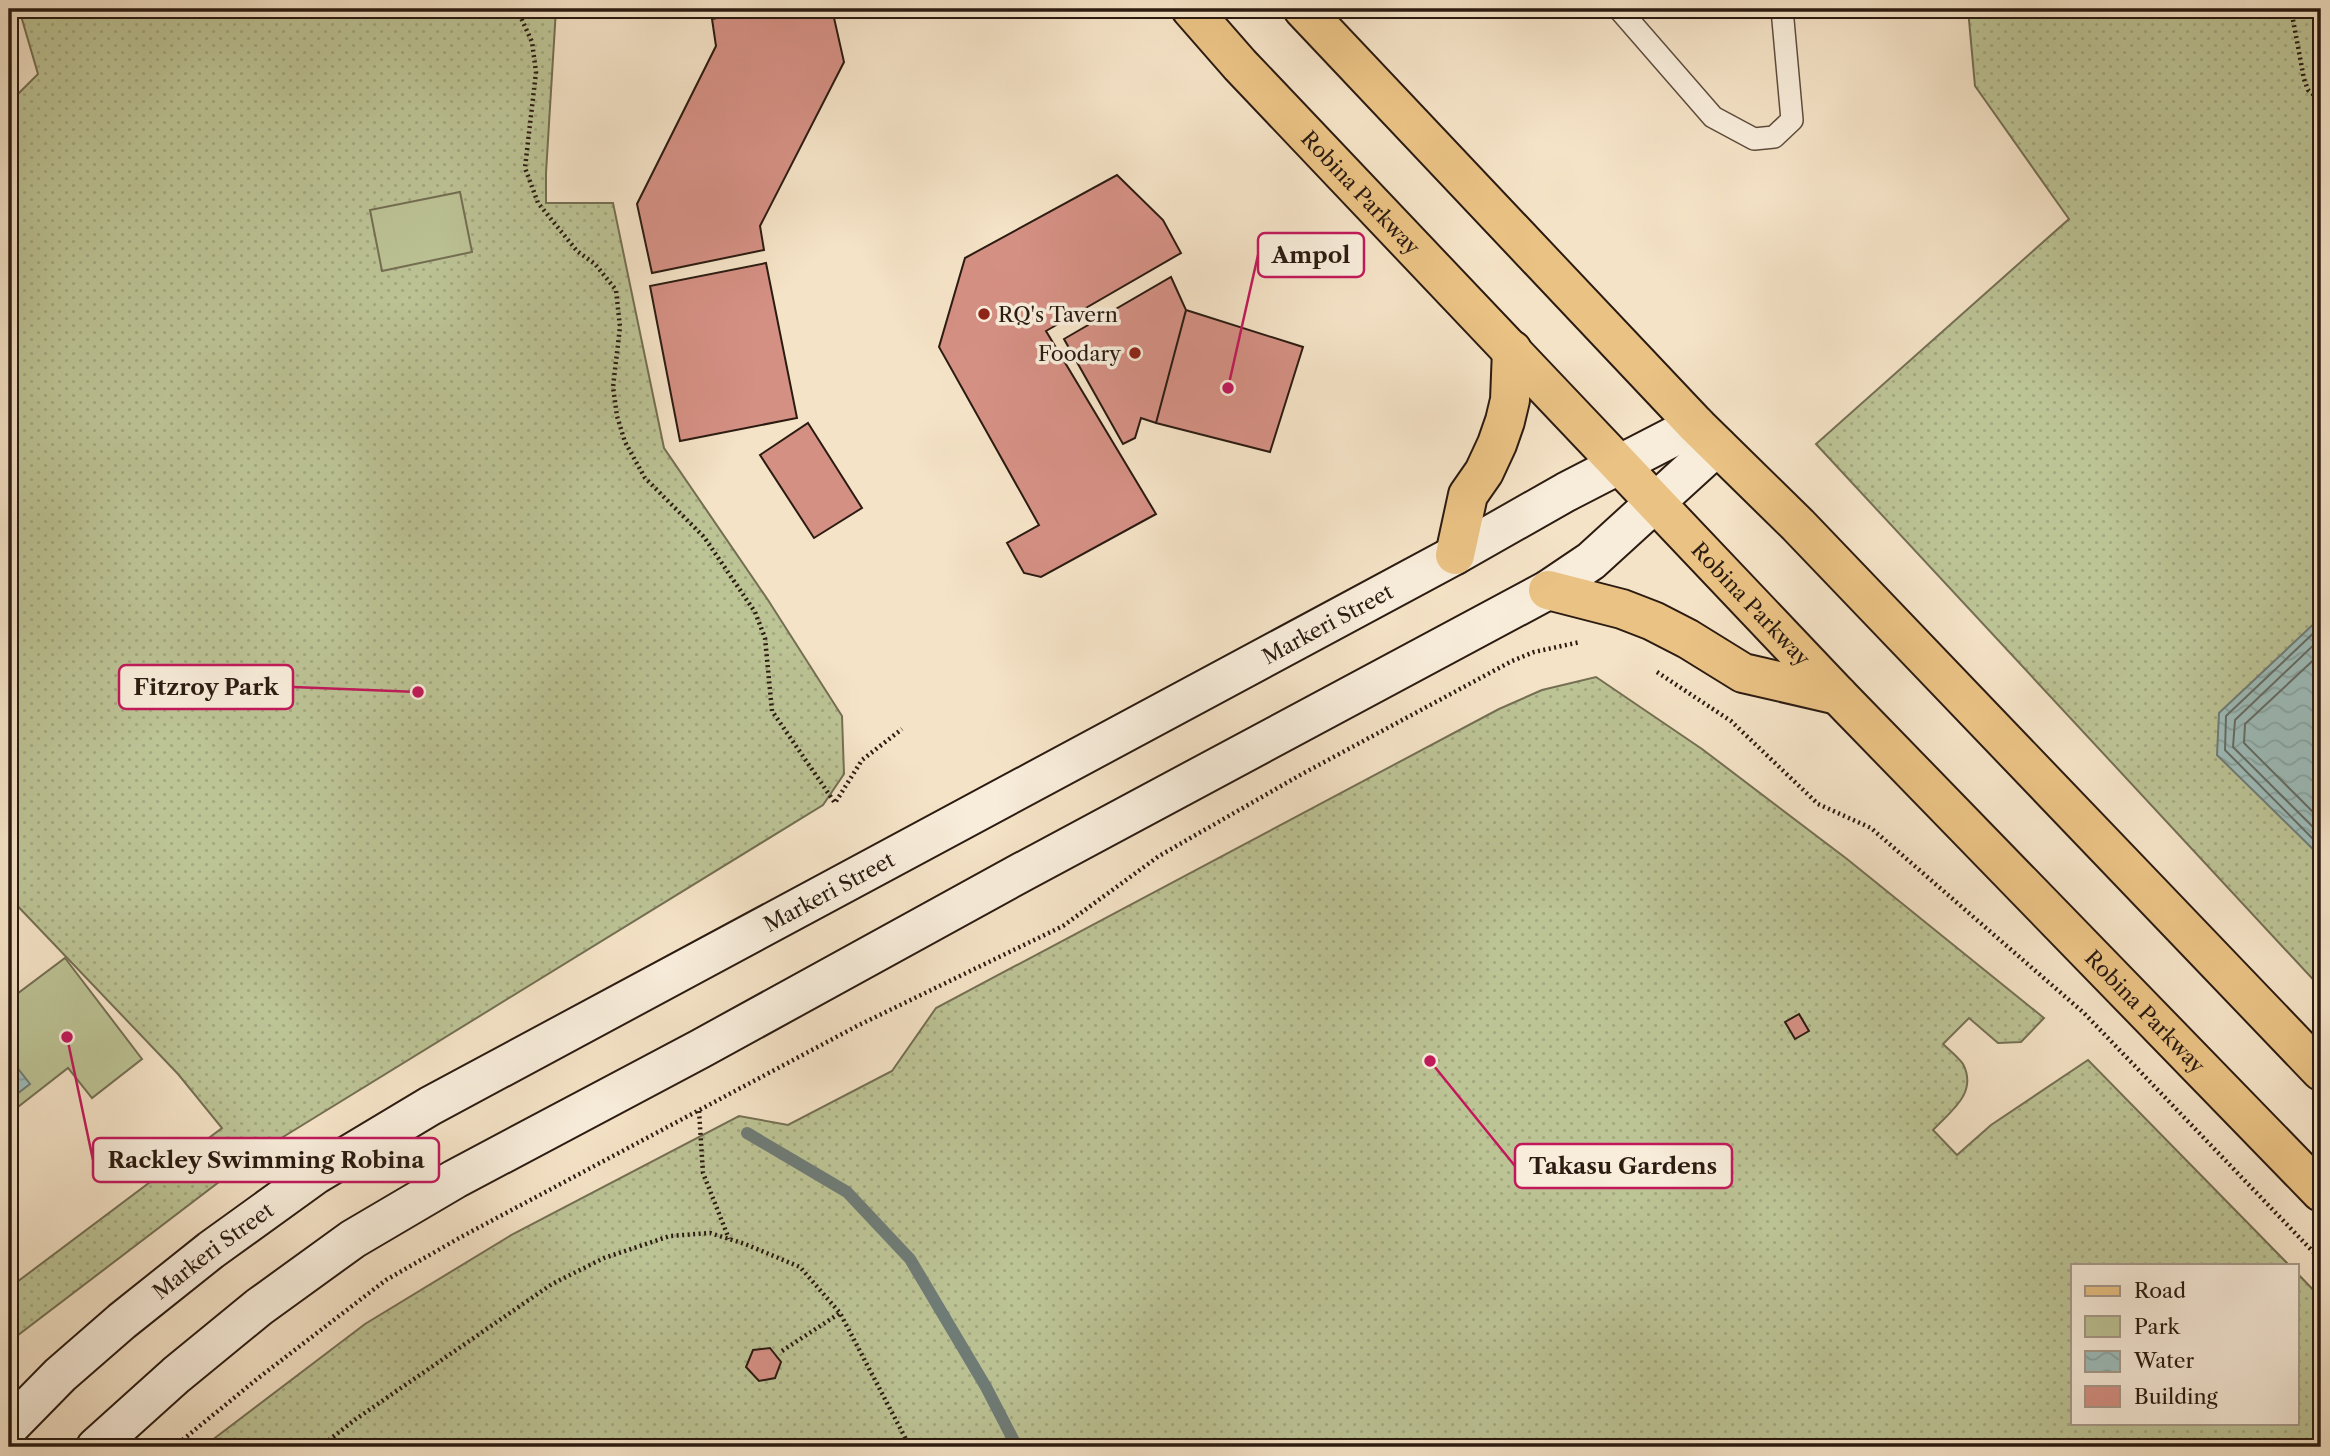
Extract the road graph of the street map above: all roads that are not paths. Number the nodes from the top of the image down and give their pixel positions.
1 (1191, 9) edge
2 (1303, 9) edge
3 (1619, 9) edge
4 (1782, 9) edge
5 (1512, 350) junction
6 (1706, 435) junction
7 (1619, 464) junction
8 (1655, 502) junction
9 (1455, 555) junction
10 (1548, 590) junction
11 (1839, 695) junction
12 (2321, 1071) edge
13 (2321, 1192) edge
14 (9, 1427) edge
15 (96, 1447) edge

1 - 5 main road, Robina Parkway
2 - 6 main road
3 - 4 lane
5 - 7 main road, Robina Parkway
5 - 9 main road
6 - 7 main road, Markeri Street
6 - 8 main road
6 - 12 main road
7 - 8 main road, Robina Parkway
7 - 9 main road, Markeri Street
8 - 10 main road
8 - 11 main road, Robina Parkway
9 - 14 main road, Markeri Street
10 - 11 main road
10 - 15 main road
11 - 13 main road, Robina Parkway

